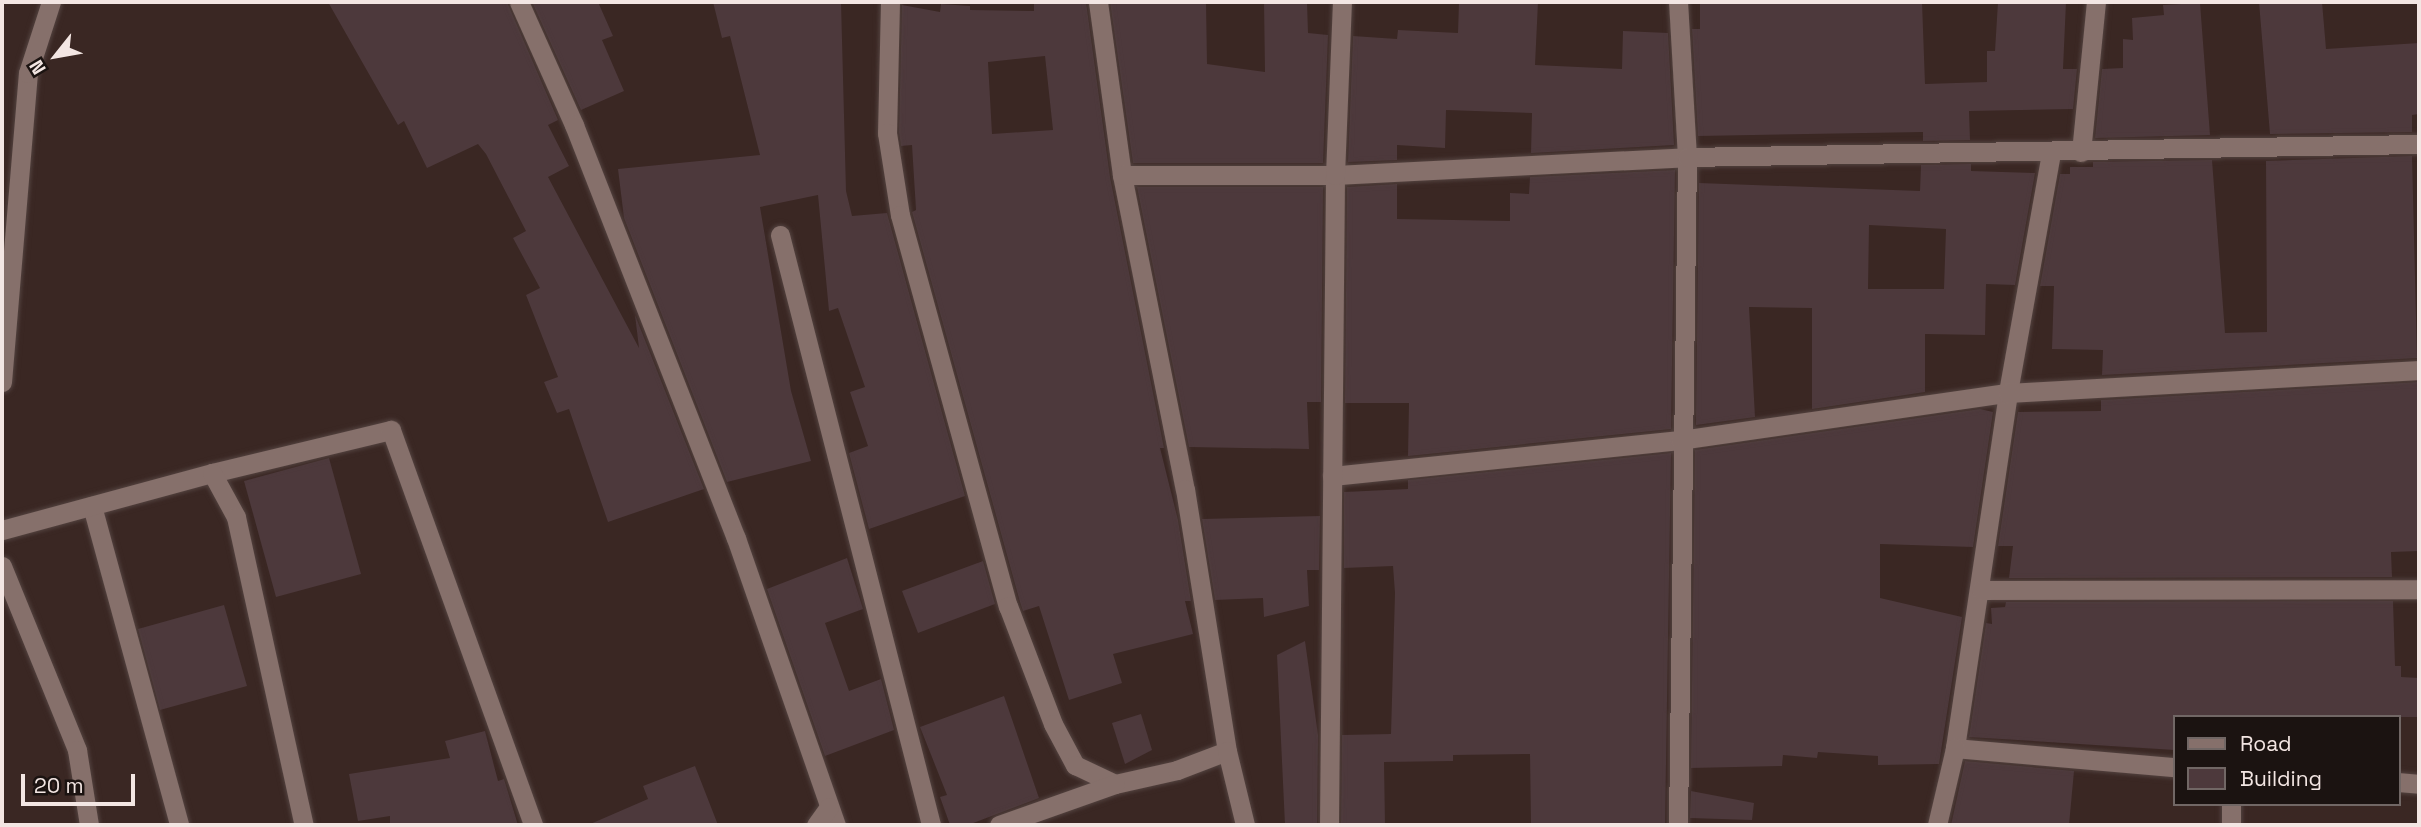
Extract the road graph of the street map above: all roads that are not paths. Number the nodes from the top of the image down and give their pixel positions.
1 (51, 2) edge
2 (519, 2) edge
3 (890, 2) edge
4 (1098, 2) edge
5 (1342, 2) edge
6 (1678, 2) edge
7 (2096, 2) edge
8 (2419, 144) edge
9 (2081, 152) junction
10 (2051, 153) junction
11 (1687, 157) junction
12 (1122, 175) junction
13 (1335, 175) junction
14 (780, 235) dead end
15 (2419, 370) edge
16 (2, 382) edge
17 (2008, 393) junction
18 (1680, 440) junction
19 (212, 474) junction
20 (1332, 476) junction
21 (92, 506) junction
22 (2, 530) edge
23 (2, 566) edge
24 (2419, 589) edge
25 (1981, 590) junction
26 (1955, 748) junction
27 (1227, 751) junction
28 (2172, 767) edge
29 (2400, 782) edge
30 (1115, 784) junction
31 (2419, 784) edge
32 (2231, 806) edge
33 (833, 816) edge
34 (89, 825) edge
35 (179, 825) edge
36 (304, 825) edge
37 (533, 825) edge
38 (816, 825) edge
39 (931, 825) edge
40 (999, 825) edge
41 (1245, 825) edge
42 (1329, 825) edge
43 (1678, 825) edge
44 (1937, 825) edge
45 (2231, 825) edge

1 - 16 street
2 - 33 street
3 - 30 street
4 - 12 street
5 - 13 street
6 - 11 street
7 - 9 street
8 - 9 street
9 - 10 street
10 - 11 street
10 - 17 street
11 - 13 street
11 - 18 street
12 - 13 street
12 - 27 street
13 - 20 street
14 - 39 street
15 - 17 street
17 - 18 street
17 - 25 street
18 - 20 street
18 - 43 street
19 - 21 street
19 - 36 street
19 - 37 street
20 - 42 street
21 - 22 street
21 - 35 street
23 - 34 street
24 - 25 street
25 - 26 street
26 - 28 street
26 - 44 street
27 - 30 street
27 - 41 street
29 - 31 street
30 - 40 street
32 - 45 street
33 - 38 street

